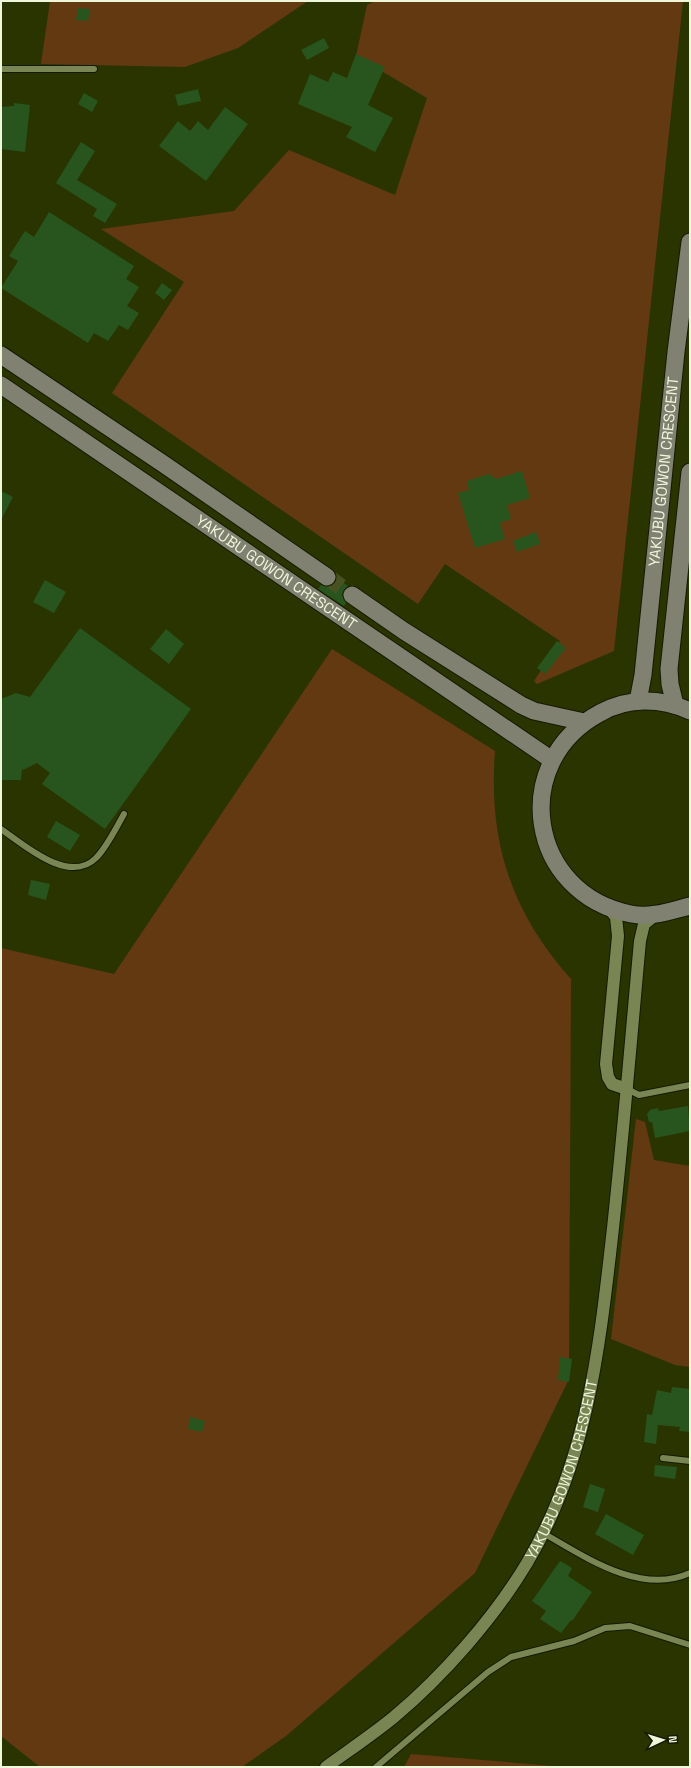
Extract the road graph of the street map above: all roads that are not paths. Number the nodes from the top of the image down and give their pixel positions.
1 (1, 69) edge
2 (94, 69) dead end
3 (690, 242) edge
4 (1, 355) edge
5 (1, 385) edge
6 (690, 472) edge
7 (688, 522) edge
8 (327, 577) tunnel mouth
9 (352, 594) tunnel mouth
10 (638, 701) junction
11 (683, 708) edge
12 (584, 722) junction
13 (552, 760) junction
14 (124, 814) dead end
15 (1, 829) edge
16 (690, 906) edge
17 (609, 908) junction
18 (655, 915) junction
19 (690, 1085) edge
20 (627, 1089) junction
21 (664, 1458) dead end
22 (690, 1461) edge
23 (543, 1533) junction
24 (690, 1573) edge
25 (690, 1644) edge
26 (326, 1767) edge
27 (376, 1767) edge

1 - 2 lane
3 - 10 street, YAKUBU GOWON CRESCENT
4 - 8 street
5 - 13 street, YAKUBU GOWON CRESCENT
6 - 7 street, YAKUBU GOWON CRESCENT
7 - 11 street, YAKUBU GOWON CRESCENT
9 - 12 street
10 - 11 street
10 - 12 street
12 - 13 street
13 - 17 street
14 - 15 lane
16 - 18 street
17 - 18 street
17 - 20 street
18 - 20 street, YAKUBU GOWON CRESCENT
19 - 20 lane
20 - 23 street, YAKUBU GOWON CRESCENT
21 - 22 lane
23 - 24 lane
23 - 26 street, YAKUBU GOWON CRESCENT
25 - 27 lane

